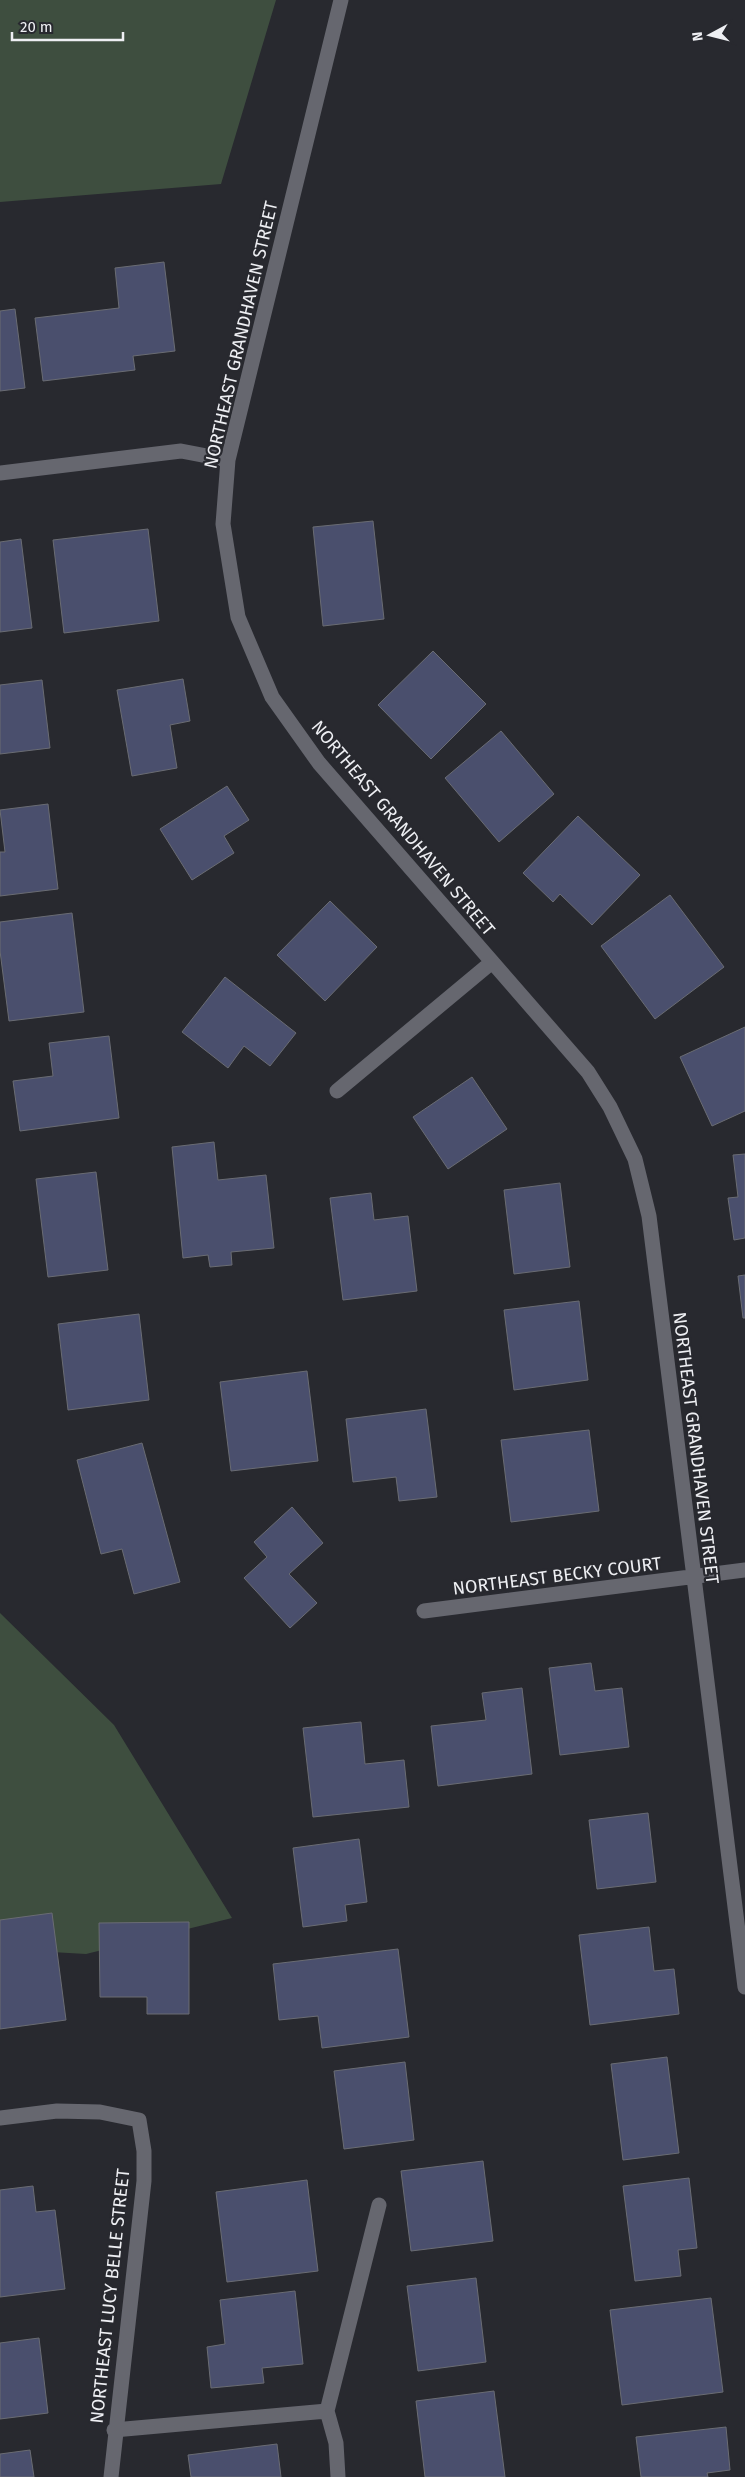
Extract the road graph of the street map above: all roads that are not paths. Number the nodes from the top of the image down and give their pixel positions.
1 (341, 0) edge
2 (228, 460) junction
3 (0, 474) edge
4 (492, 962) junction
5 (337, 1091) dead end
6 (745, 1570) edge
7 (694, 1577) junction
8 (424, 1611) dead end
9 (745, 1987) edge
10 (0, 2118) edge
11 (379, 2206) dead end
12 (327, 2411) junction
13 (114, 2430) junction
14 (111, 2477) edge
15 (338, 2477) edge

1 - 2 street, NORTHEAST GRANDHAVEN STREET
2 - 3 street
2 - 4 street, NORTHEAST GRANDHAVEN STREET
4 - 5 street, NORTHEAST GRANDHAVEN STREET
4 - 7 street, NORTHEAST GRANDHAVEN STREET
6 - 7 street, NORTHEAST BECKY COURT
7 - 8 street, NORTHEAST BECKY COURT
7 - 9 street, NORTHEAST GRANDHAVEN STREET
10 - 13 street, NORTHEAST LUCY BELLE STREET
11 - 12 street
12 - 13 street
12 - 15 street
13 - 14 street, NORTHEAST LUCY BELLE STREET

